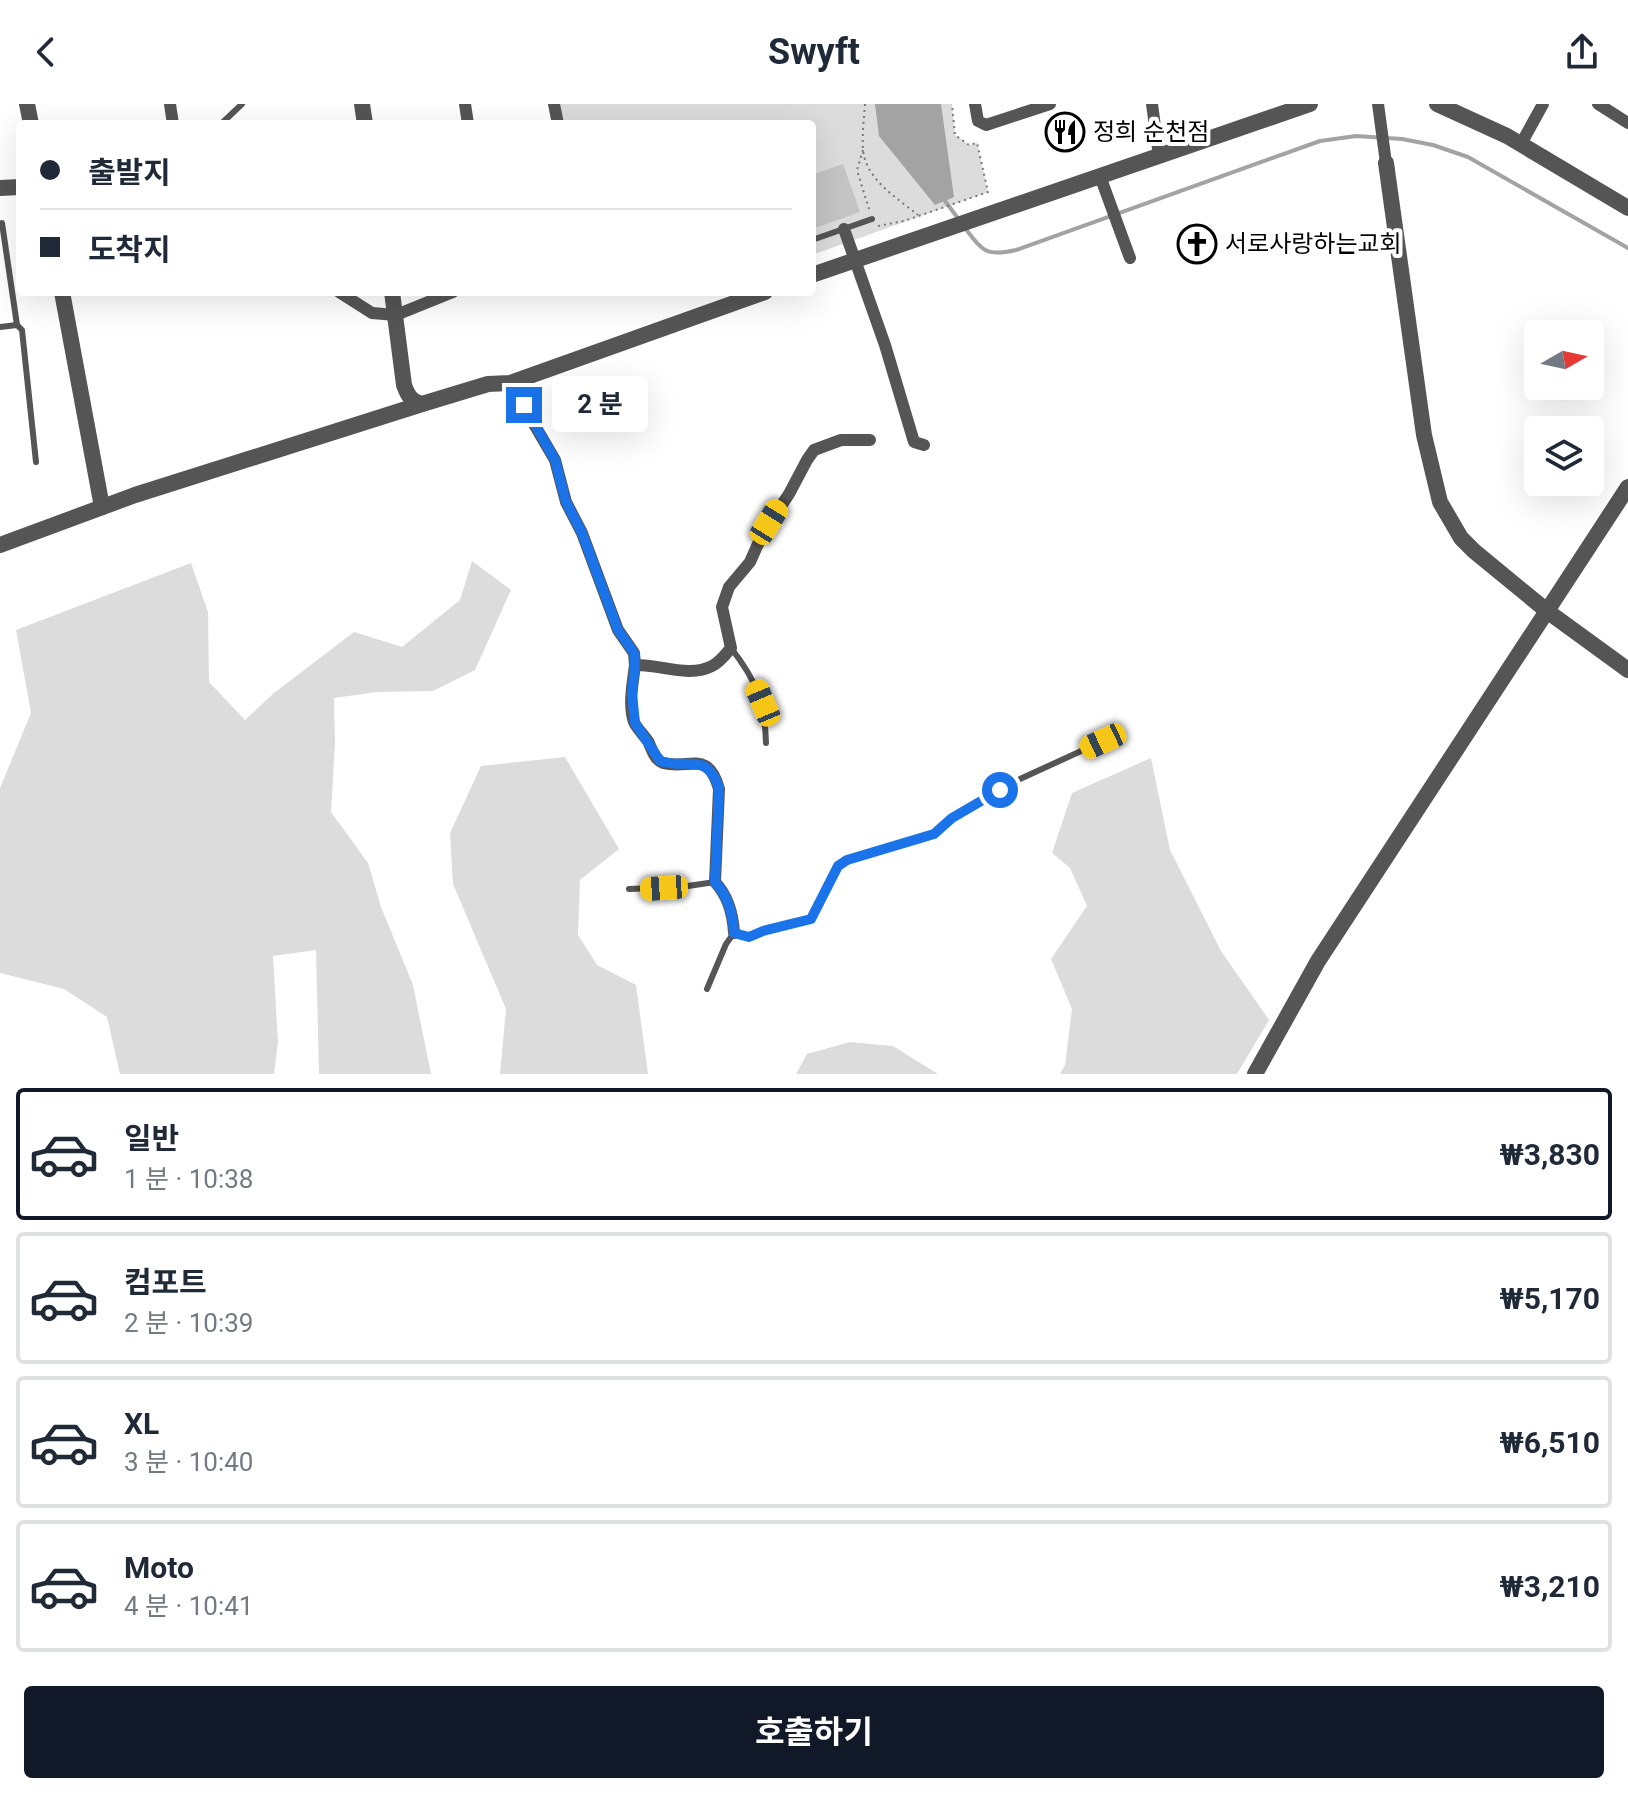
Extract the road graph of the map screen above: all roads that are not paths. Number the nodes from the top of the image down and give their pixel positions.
1 (242, 104) edge
2 (975, 104) edge
3 (1050, 104) edge
4 (1152, 104) edge
5 (1310, 104) edge
6 (1437, 104) edge
7 (1543, 104) edge
8 (1598, 104) edge
9 (1379, 105) edge
10 (225, 120) edge
11 (1628, 123) edge
12 (1521, 144) junction
13 (1159, 156) junction
14 (1386, 163) joint
15 (1100, 176) junction
16 (1628, 208) edge
17 (872, 219) road end
18 (2, 223) dead end
19 (844, 229) junction
20 (816, 239) edge
21 (1130, 258) dead end
22 (854, 260) junction
23 (816, 274) edge
24 (63, 296) edge
25 (345, 296) edge
26 (393, 296) edge
27 (443, 296) edge
28 (754, 296) edge
29 (396, 315) junction
30 (17, 325) junction
31 (0, 327) edge
32 (510, 383) junction
33 (422, 404) junction
34 (870, 440) dead end
35 (924, 445) dead end
36 (36, 462) dead end
37 (1628, 487) edge
38 (102, 507) junction
39 (0, 545) edge
40 (1547, 611) junction
41 (731, 648) junction
42 (635, 665) junction
43 (1628, 670) edge
44 (1103, 741) dead end
45 (766, 743) dead end
46 (715, 882) junction
47 (629, 889) dead end
48 (734, 933) junction
49 (707, 989) dead end
50 (1255, 1074) edge

1 - 10 lane
2 - 3 street
4 - 13 street
5 - 13 street
6 - 12 street
7 - 12 street
8 - 11 street
9 - 14 street
12 - 16 street
13 - 15 street
14 - 40 street
15 - 21 street
15 - 22 street
17 - 19 lane
18 - 30 lane
19 - 20 lane
19 - 22 street
22 - 23 street
22 - 35 street
24 - 38 street
25 - 29 street
26 - 29 street
27 - 29 street
28 - 32 street
29 - 33 street
30 - 31 lane
30 - 36 lane
32 - 33 street
32 - 42 street
33 - 38 street
34 - 41 street
37 - 40 street
38 - 39 street
40 - 43 street
40 - 50 street
41 - 42 street
41 - 45 lane
42 - 46 street
44 - 48 lane
46 - 47 lane
46 - 48 street
48 - 49 lane

